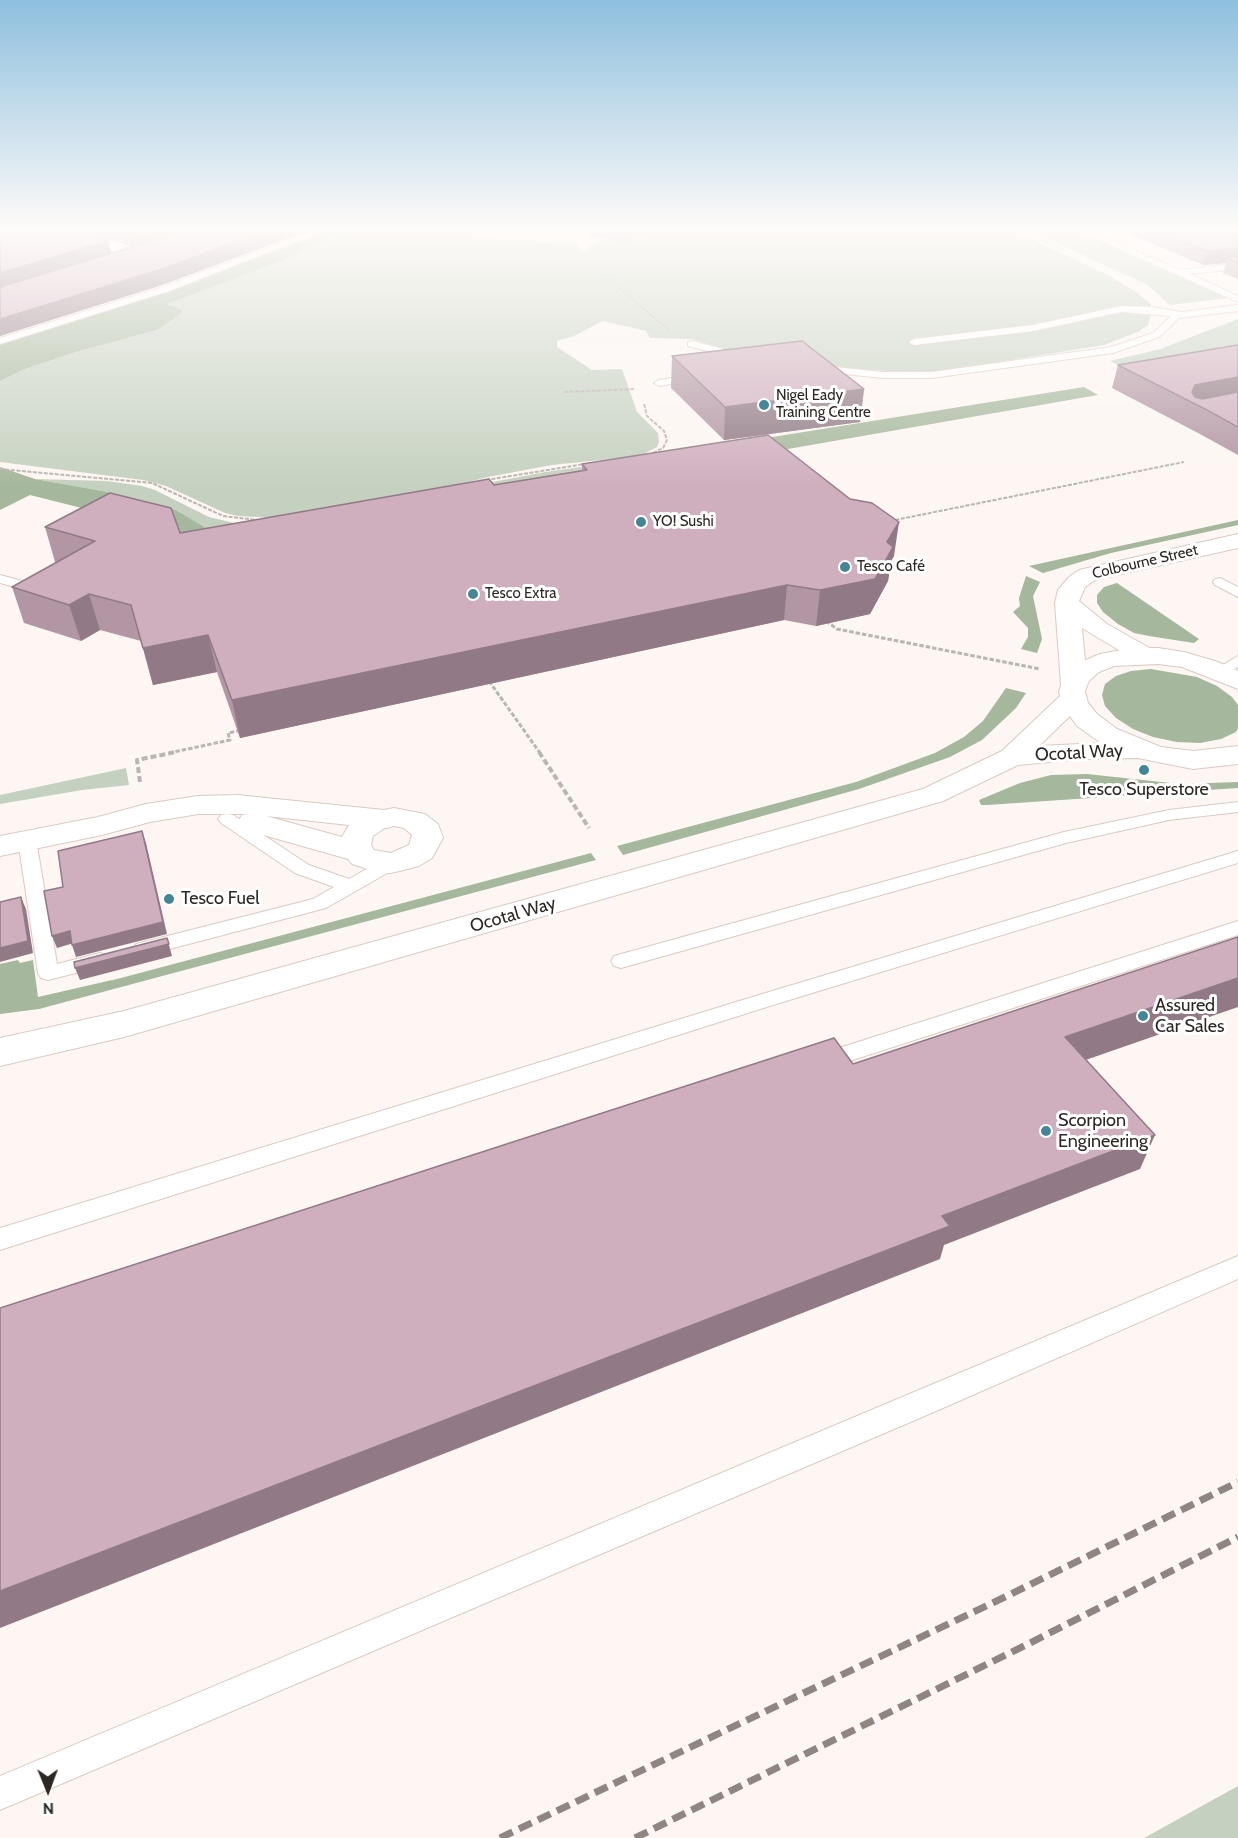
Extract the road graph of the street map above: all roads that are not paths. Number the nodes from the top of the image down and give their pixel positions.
1 (82, 316) edge
2 (1090, 316) edge
3 (1178, 316) edge
4 (0, 342) edge
5 (914, 342) dead end
6 (692, 345) road end
7 (752, 358) edge
8 (802, 366) edge
9 (707, 374) edge
10 (659, 383) road end
11 (1238, 541) edge
12 (0, 579) edge
13 (1220, 582) dead end
14 (25, 586) edge
15 (1238, 593) edge
16 (1067, 603) junction
17 (1146, 656) junction
18 (1232, 671) edge
19 (1073, 686) junction
20 (1145, 751) junction
21 (1238, 755) edge
22 (1012, 758) junction
23 (1238, 807) edge
24 (227, 819) junction
25 (383, 819) junction
26 (102, 826) junction
27 (14, 843) edge
28 (357, 851) junction
29 (1238, 858) edge
30 (390, 863) junction
31 (350, 886) junction
32 (1238, 928) edge
33 (621, 961) dead end
34 (2, 1051) edge
35 (806, 1068) edge
36 (0, 1239) edge
37 (1238, 1267) edge
38 (0, 1793) edge

1 - 4 lane
2 - 5 lane
3 - 8 lane
6 - 7 lane
9 - 10 lane
11 - 16 street, Colbourne Street
12 - 14 lane
13 - 15 lane
16 - 17 street
16 - 19 street
17 - 18 street
17 - 19 street, Ocotal Way
19 - 20 street
19 - 22 street, Ocotal Way
20 - 21 street
20 - 22 street, Ocotal Way
22 - 34 street, Ocotal Way
23 - 33 lane
24 - 26 street
24 - 28 street
24 - 31 lane
25 - 26 street
25 - 28 street
25 - 30 street
26 - 27 street
27 - 31 lane
28 - 30 street
29 - 36 lane
30 - 31 lane
32 - 35 lane
37 - 38 lane

